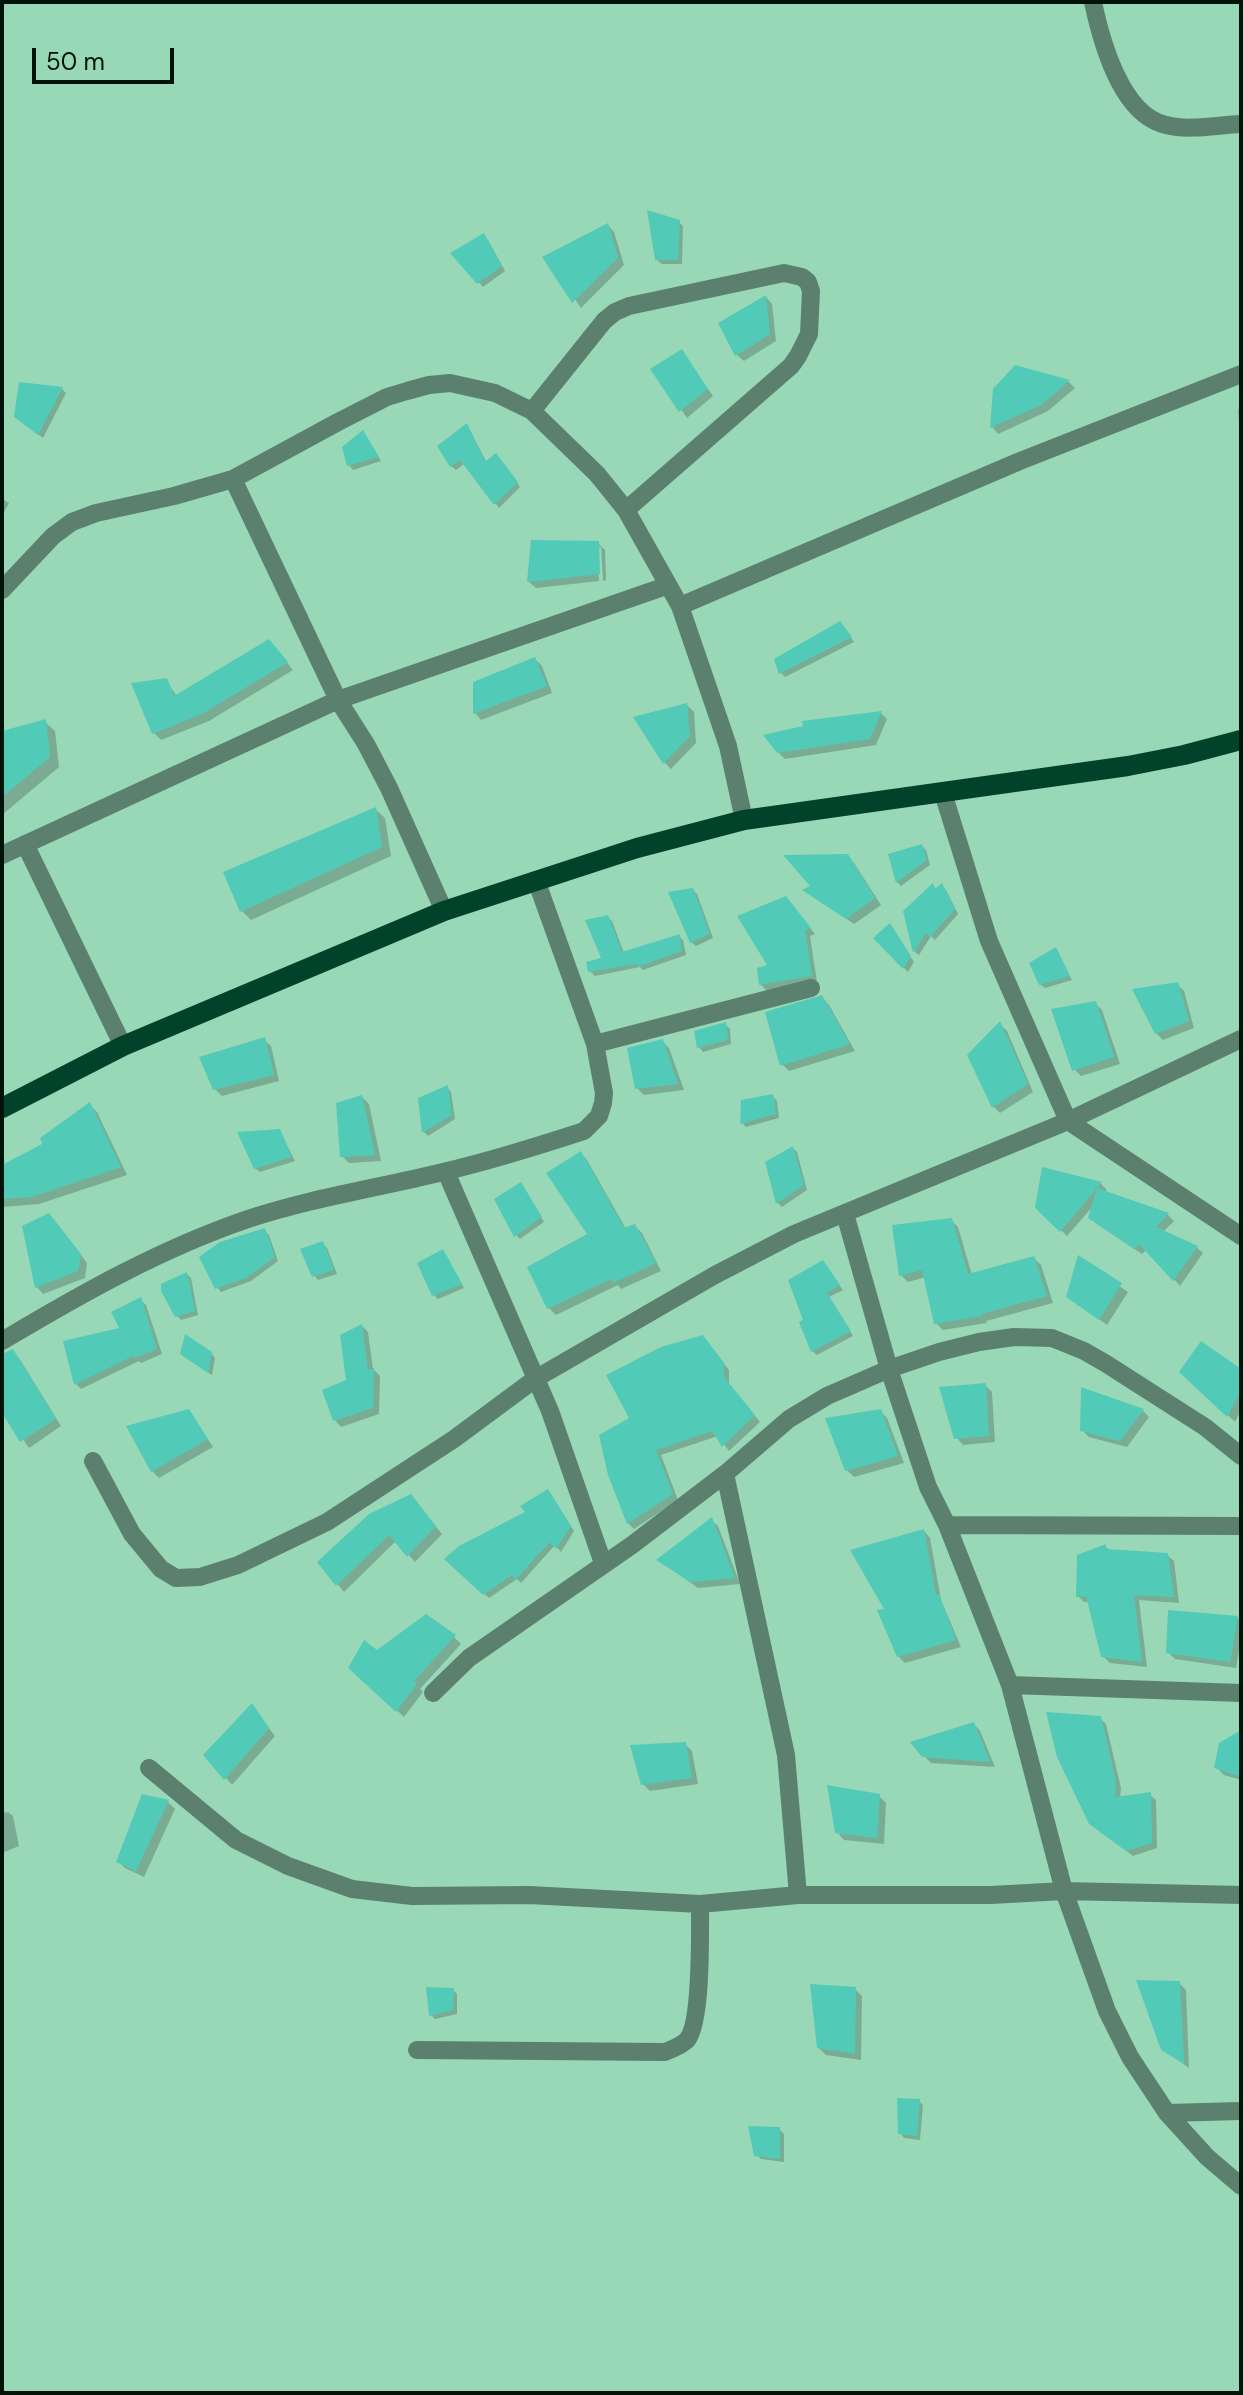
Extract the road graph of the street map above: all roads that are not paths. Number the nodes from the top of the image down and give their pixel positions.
1 (1093, 2) edge
2 (1241, 124) edge
3 (1241, 374) edge
4 (532, 411) junction
5 (233, 479) junction
6 (626, 510) junction
7 (666, 586) junction
8 (2, 590) edge
9 (680, 606) junction
10 (338, 700) junction
11 (1241, 740) edge
12 (943, 793) junction
13 (744, 820) junction
14 (25, 844) junction
15 (2, 855) edge
16 (536, 880) junction
17 (444, 911) junction
18 (811, 988) dead end
19 (1241, 1039) edge
20 (595, 1044) junction
21 (123, 1046) junction
22 (2, 1108) edge
23 (1068, 1121) junction
24 (446, 1172) junction
25 (845, 1214) junction
26 (1241, 1236) edge
27 (2, 1341) edge
28 (889, 1369) junction
29 (535, 1379) junction
30 (1241, 1456) edge
31 (93, 1461) dead end
32 (725, 1474) junction
33 (947, 1525) junction
34 (1241, 1526) edge
35 (603, 1563) junction
36 (1010, 1685) junction
37 (433, 1693) dead end
38 (1241, 1693) edge
39 (149, 1768) dead end
40 (1064, 1891) junction
41 (798, 1895) junction
42 (1241, 1895) edge
43 (700, 1904) junction
44 (417, 2050) dead end
45 (1241, 2111) edge
46 (1167, 2113) junction
47 (1241, 2186) edge

1 - 2 street
3 - 9 street
4 - 5 street
4 - 6 street
4 - 6 street
5 - 8 street
5 - 10 street
6 - 7 street
7 - 9 street
7 - 10 street
9 - 13 street
10 - 14 street
10 - 17 street
11 - 12 main road
12 - 13 main road
12 - 23 street
13 - 16 main road
14 - 15 street
14 - 21 street
16 - 17 main road
16 - 20 street
17 - 21 main road
18 - 20 street
19 - 23 street
20 - 24 street
21 - 22 main road
23 - 25 street
23 - 26 street
24 - 27 street
24 - 29 street
25 - 28 street
25 - 29 street
28 - 30 street
28 - 32 street
28 - 33 street
29 - 31 street
29 - 35 street
32 - 35 street
32 - 41 street
33 - 34 street
33 - 36 street
35 - 37 street
36 - 38 street
36 - 40 street
39 - 43 street
40 - 41 street
40 - 42 street
40 - 46 street
41 - 43 street
43 - 44 street
45 - 46 street
46 - 47 street

